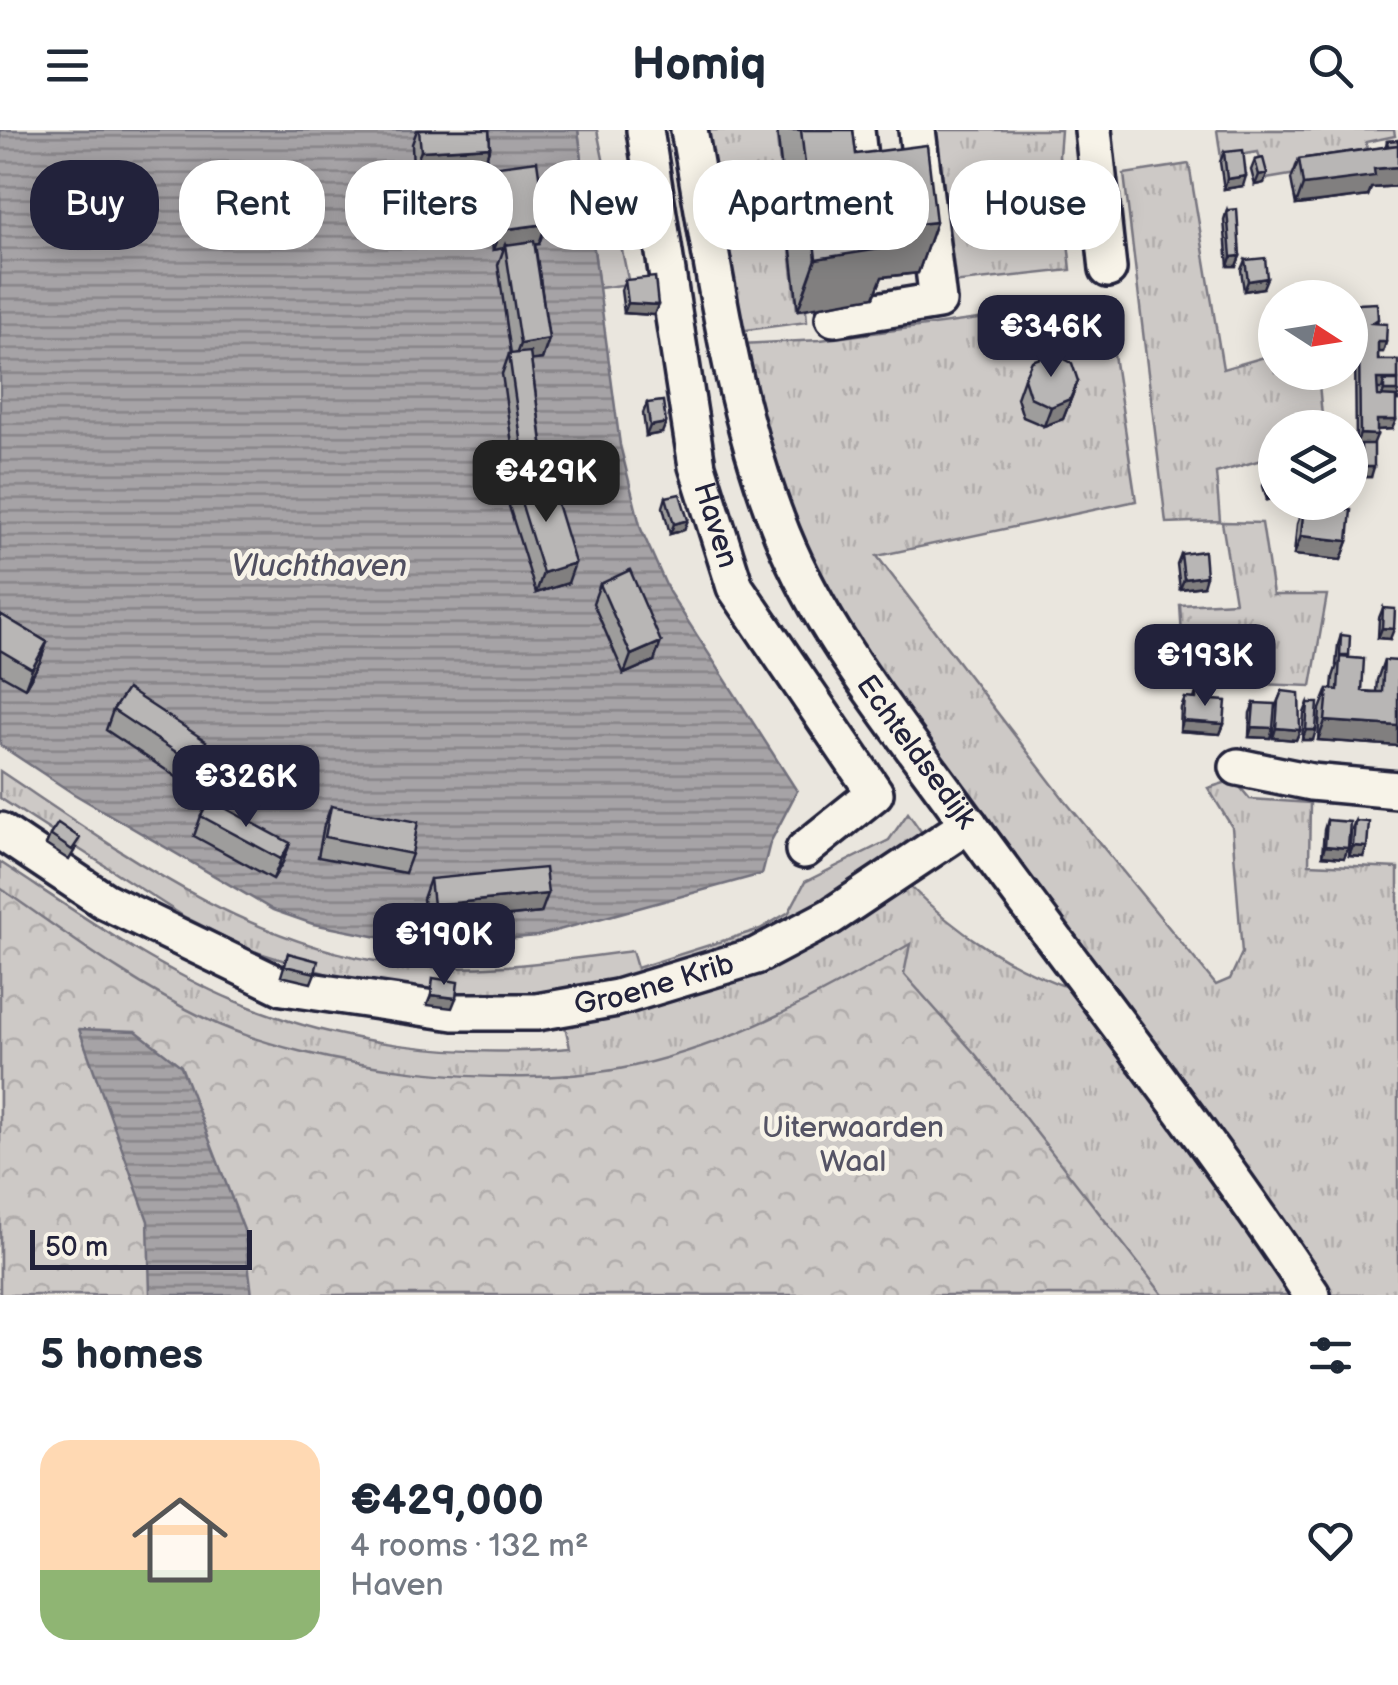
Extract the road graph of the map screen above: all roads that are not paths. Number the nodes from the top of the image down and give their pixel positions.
1 (645, 130) edge
2 (689, 130) edge
3 (918, 130) edge
4 (1093, 130) edge
5 (1108, 269) dead end
6 (834, 318) dead end
7 (1238, 767) dead end
8 (1398, 790) edge
9 (968, 824) junction
10 (0, 832) edge
11 (804, 850) dead end
12 (1312, 1295) edge

1 - 11 street, Haven
2 - 9 street, Echteldsedijk
3 - 6 street
4 - 5 street
7 - 8 street
9 - 10 street, Groene Krib
9 - 12 street, Echteldsedijk

